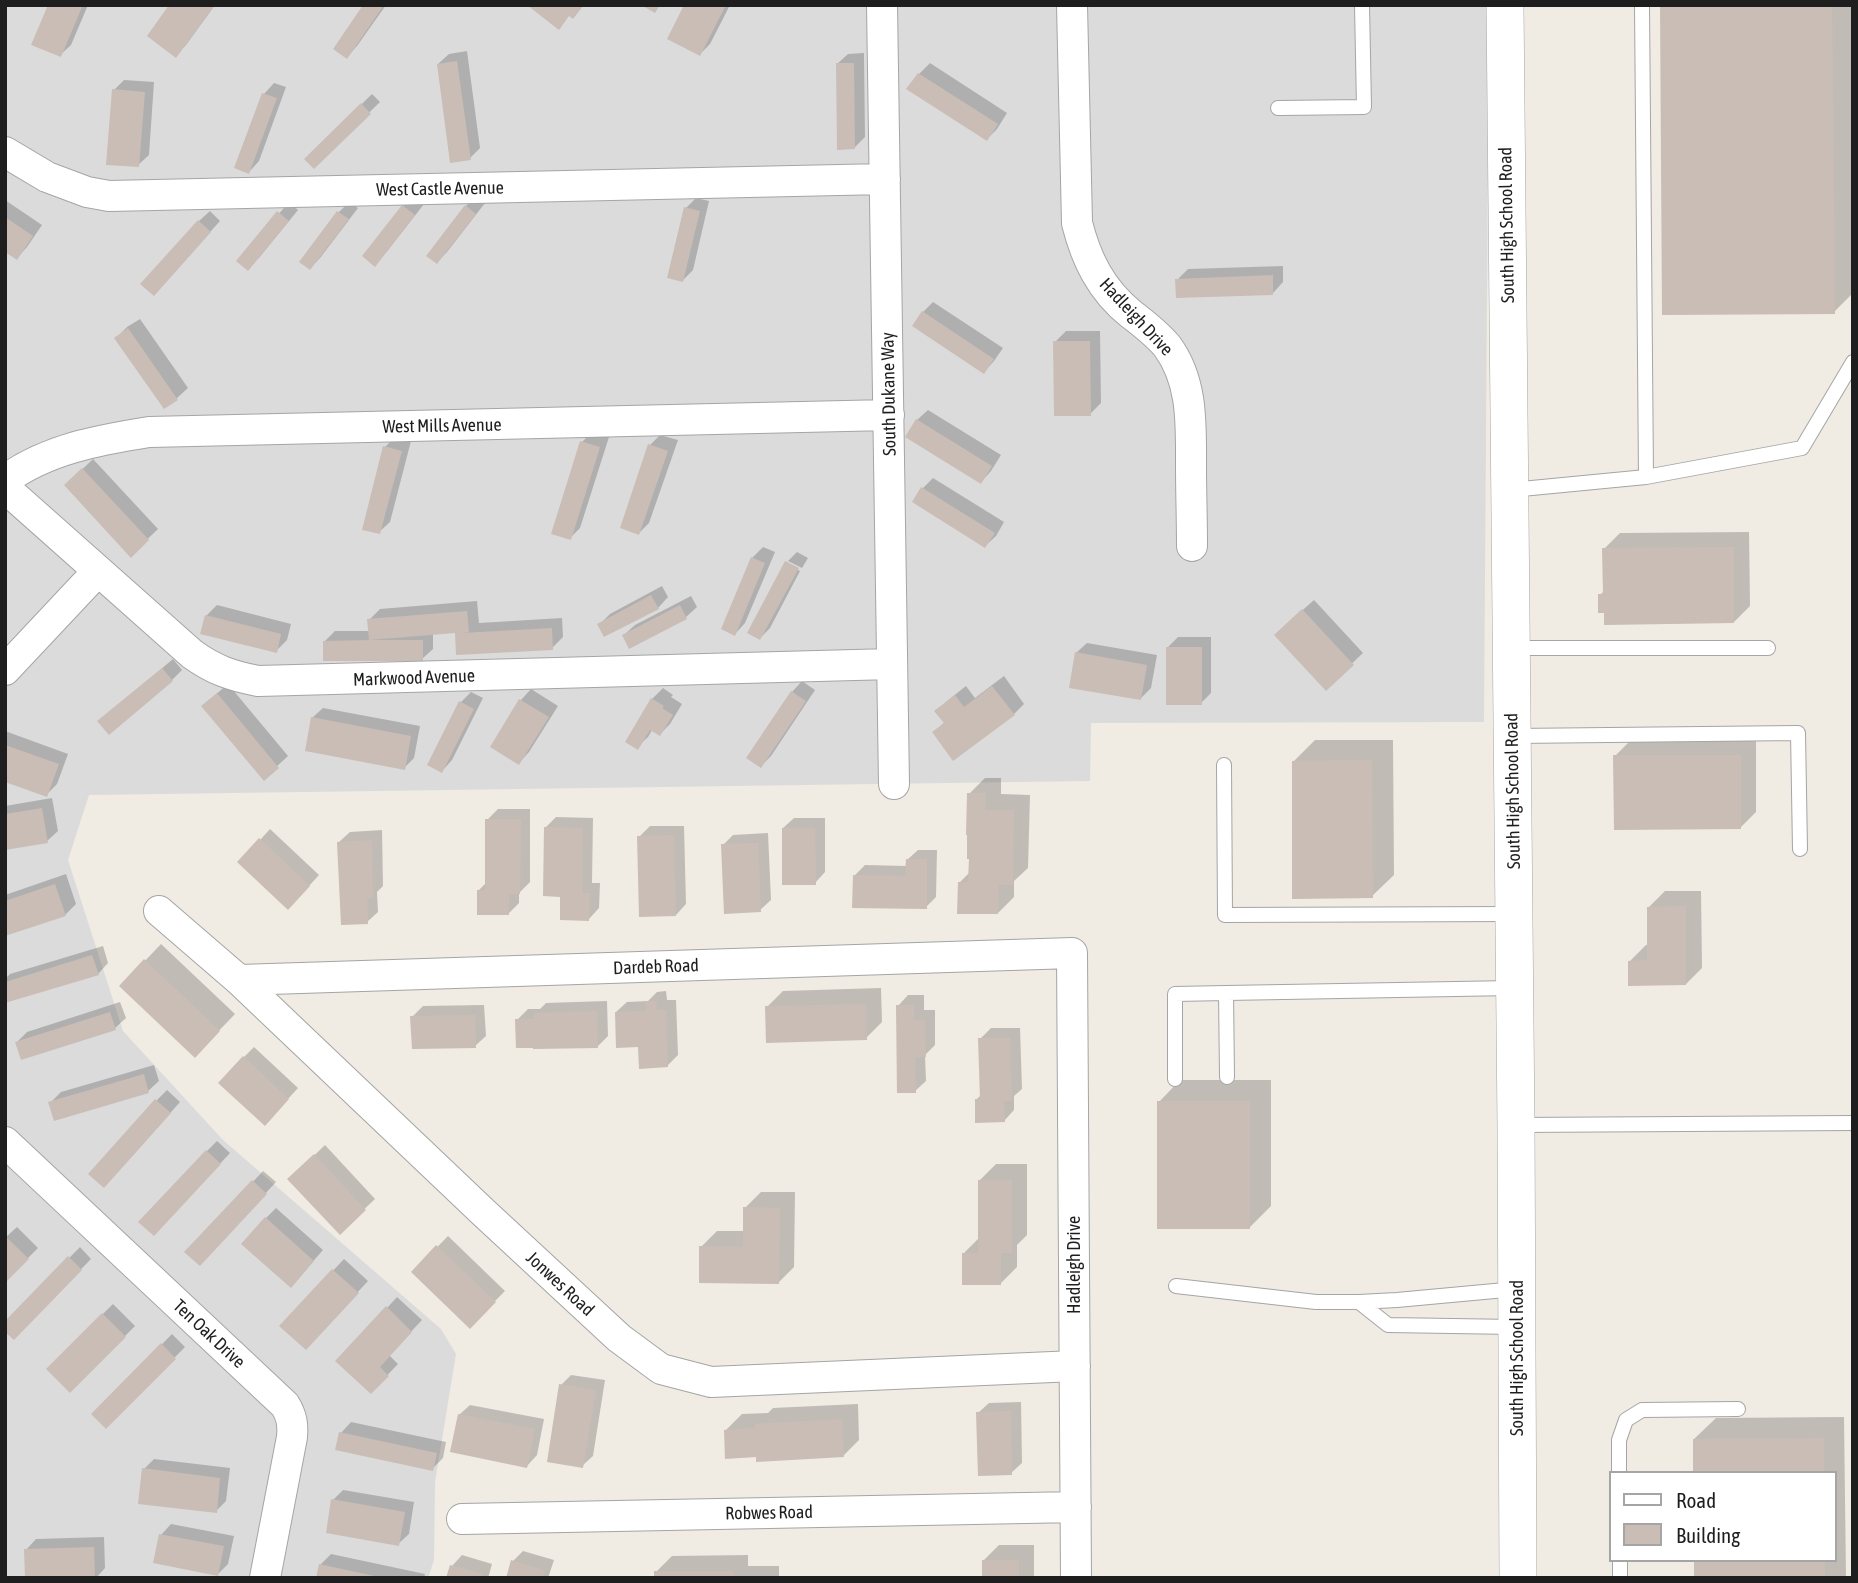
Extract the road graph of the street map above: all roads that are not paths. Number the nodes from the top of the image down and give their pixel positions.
1 (882, 5) edge
2 (1072, 5) edge
3 (1362, 5) edge
4 (1505, 5) edge
5 (1642, 5) edge
6 (1278, 108) dead end
7 (5, 152) edge
8 (885, 179) junction
9 (1853, 362) edge
10 (889, 415) junction
11 (1646, 477) junction
12 (5, 480) edge
13 (5, 488) edge
14 (1510, 490) junction
15 (1192, 546) dead end
16 (98, 571) junction
17 (1511, 648) junction
18 (1768, 648) dead end
19 (892, 664) junction
20 (5, 670) edge
21 (1512, 736) junction
22 (1224, 765) dead end
23 (894, 784) dead end
24 (1800, 849) dead end
25 (159, 911) dead end
26 (1514, 914) junction
27 (1072, 953) joint
28 (239, 980) junction
29 (1514, 988) junction
30 (1226, 993) junction
31 (1227, 1077) dead end
32 (1175, 1079) dead end
33 (1853, 1123) edge
34 (1516, 1125) junction
35 (5, 1142) edge
36 (1176, 1286) dead end
37 (1516, 1289) junction
38 (1359, 1302) junction
39 (1516, 1327) junction
40 (1075, 1366) junction
41 (1738, 1409) dead end
42 (1619, 1471) edge
43 (1076, 1507) junction
44 (462, 1519) dead end
45 (265, 1578) edge
46 (1076, 1578) edge
47 (1518, 1578) edge

1 - 8 street, South Dukane Way
2 - 15 street, Hadleigh Drive
3 - 6 lane
4 - 14 street, South High School Road
5 - 11 lane
7 - 8 street, West Castle Avenue
8 - 10 street, South Dukane Way
9 - 11 lane
10 - 12 street, West Mills Avenue
10 - 19 street, South Dukane Way
11 - 14 lane
13 - 16 street, Markwood Avenue
14 - 17 street, South High School Road
16 - 19 street, Markwood Avenue
16 - 20 street
17 - 18 lane
17 - 21 street, South High School Road
19 - 23 street, South Dukane Way
21 - 24 lane
21 - 26 street, South High School Road
22 - 26 lane
25 - 28 street, Jonwes Road
26 - 29 street, South High School Road
27 - 28 street, Dardeb Road
27 - 40 street, Hadleigh Drive
28 - 40 street, Jonwes Road
29 - 30 lane
29 - 34 street, South High School Road
30 - 31 lane
30 - 32 lane
33 - 34 lane
34 - 37 street, South High School Road
35 - 45 street, Ten Oak Drive
36 - 38 lane
37 - 38 lane
37 - 39 street, South High School Road
38 - 39 lane
39 - 47 street, South High School Road
40 - 43 street, Hadleigh Drive
41 - 42 lane
43 - 44 street, Robwes Road
43 - 46 street, Hadleigh Drive

